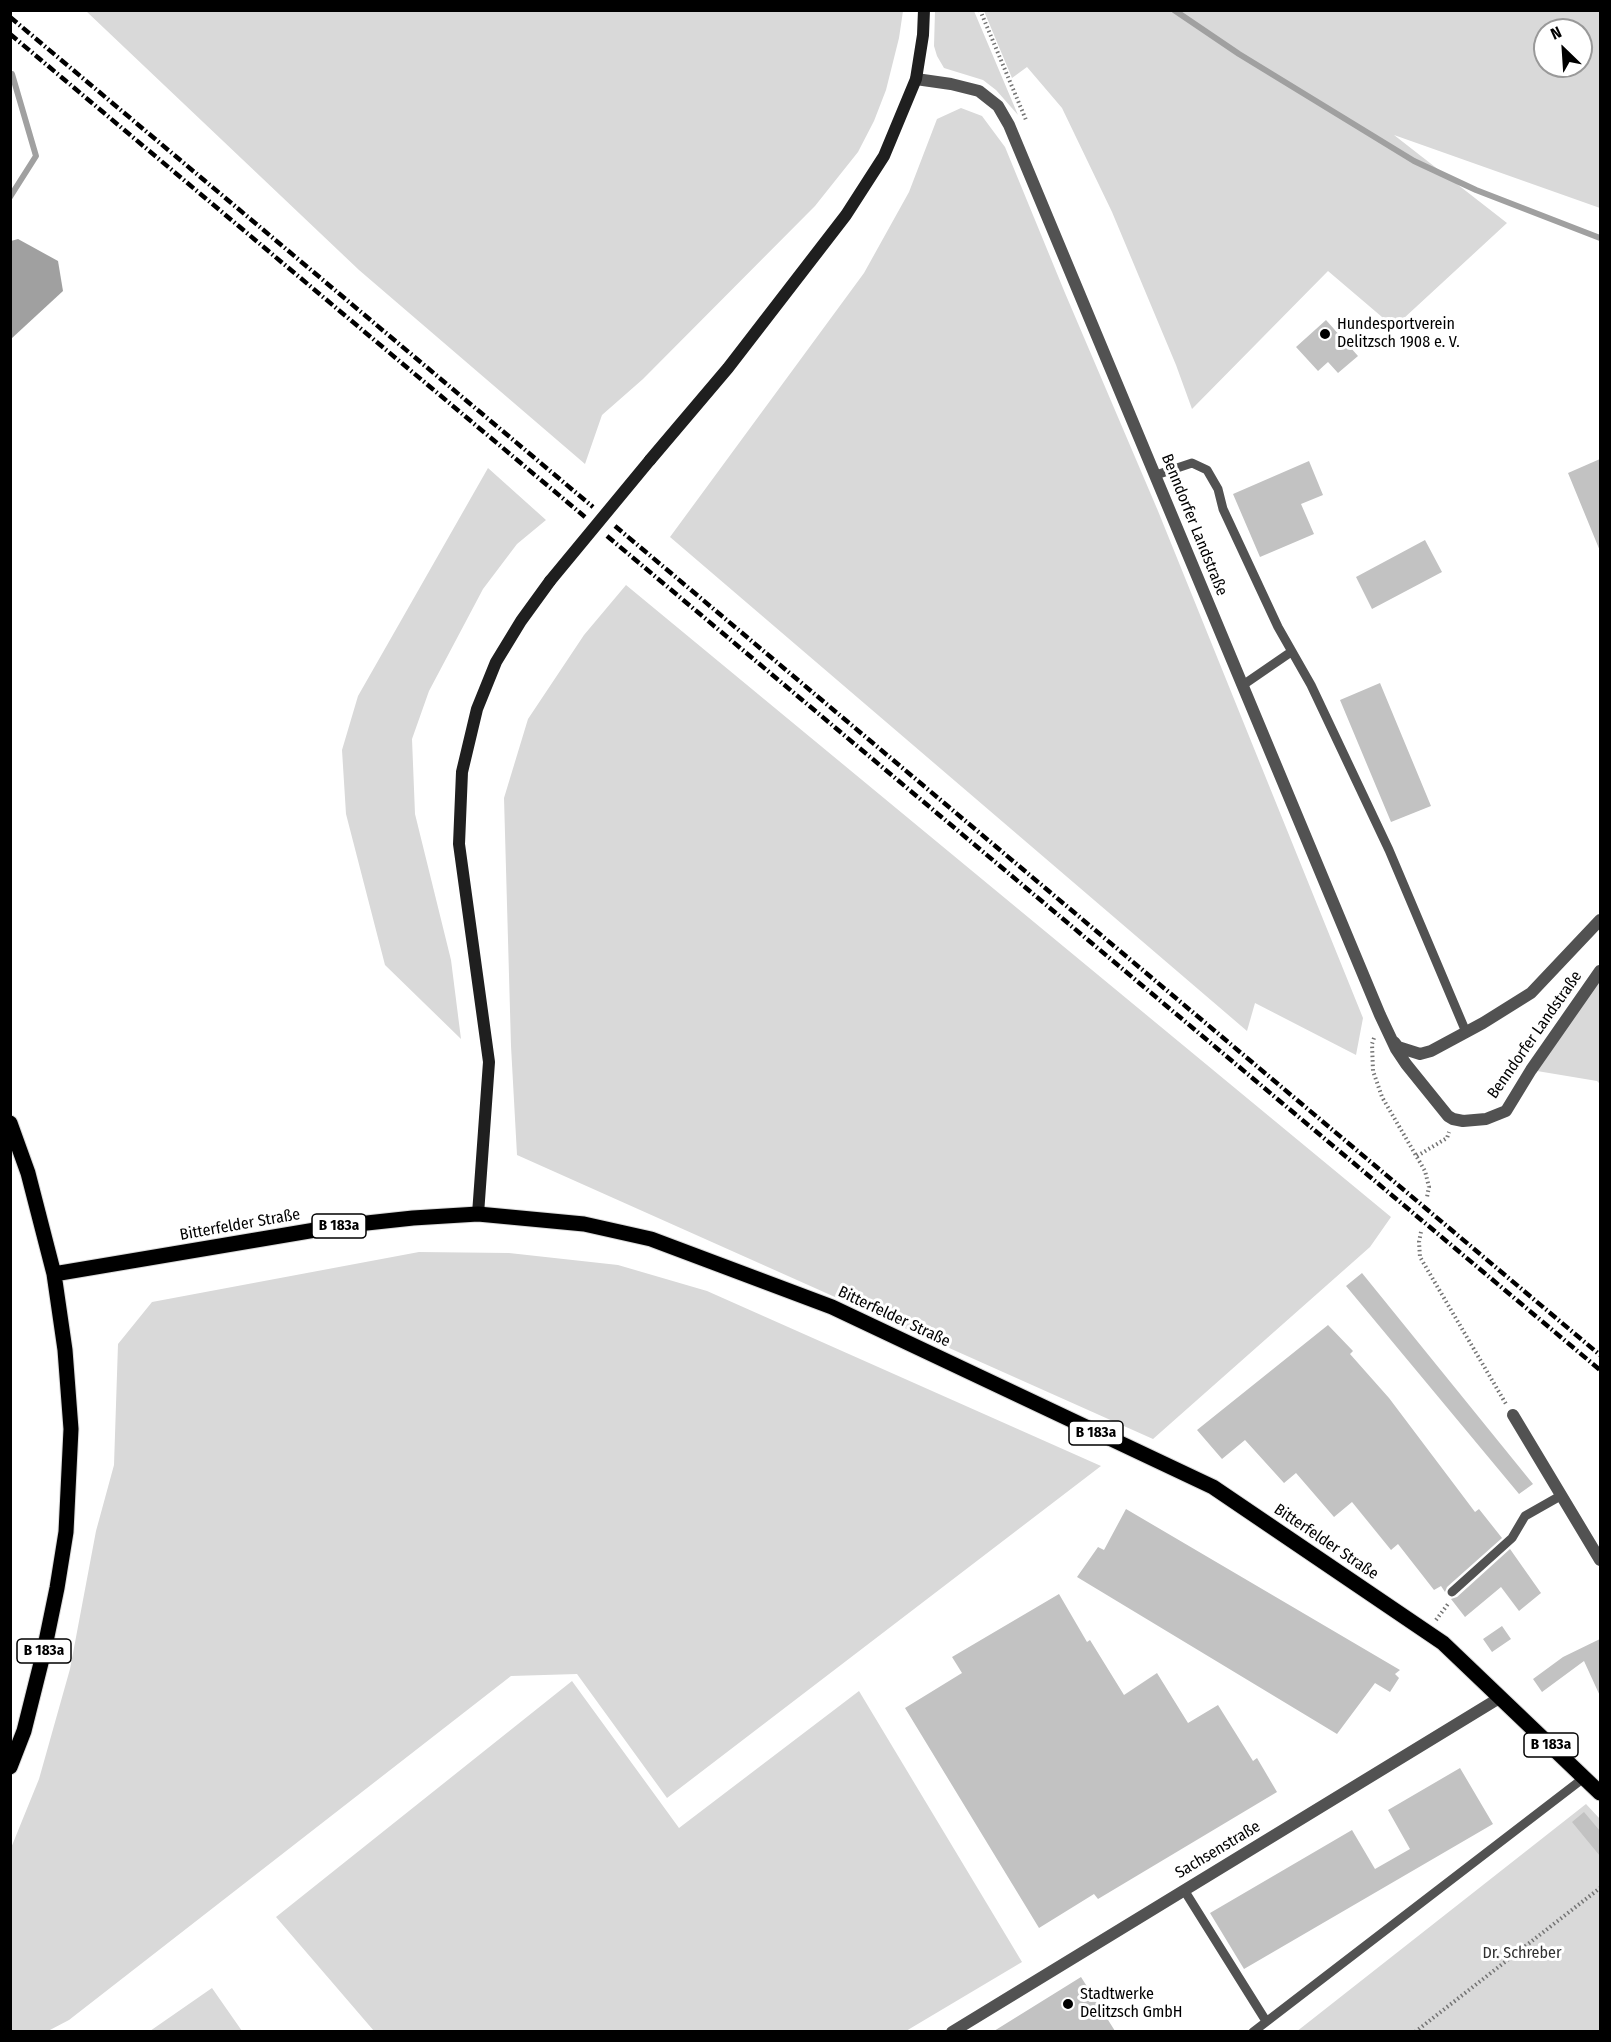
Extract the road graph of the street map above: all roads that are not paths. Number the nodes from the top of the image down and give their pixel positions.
1 (924, 10) edge
2 (916, 79) junction
3 (1156, 475) junction
4 (1291, 652) junction
5 (1243, 685) junction
6 (1600, 920) edge
7 (1600, 970) edge
8 (1466, 1032) junction
9 (1391, 1038) junction
10 (10, 1123) edge
11 (478, 1214) junction
12 (54, 1274) junction
13 (1513, 1415) road end
14 (1562, 1496) junction
15 (1600, 1560) edge
16 (1452, 1592) road end
17 (1501, 1697) junction
18 (10, 1767) edge
19 (1585, 1777) junction
20 (1600, 1793) edge
21 (1184, 1890) junction
22 (1266, 2021) junction
23 (952, 2031) edge
24 (1253, 2031) edge

1 - 2 main road
2 - 3 street, Benndorfer Landstraße
2 - 11 main road, bridge
3 - 4 lane
3 - 5 street, Benndorfer Landstraße
4 - 5 lane
4 - 8 lane
5 - 9 street, Benndorfer Landstraße
6 - 8 street, Benndorfer Landstraße
7 - 9 street, Benndorfer Landstraße
8 - 9 street, Benndorfer Landstraße
10 - 12 main road
11 - 12 main road, Bitterfelder Straße / B 183a
11 - 17 main road, Bitterfelder Straße / B 183a
12 - 18 main road, B 183a
13 - 14 street
14 - 15 street
14 - 16 lane
17 - 19 main road, Bitterfelder Straße / B 183a
17 - 21 street, Sachsenstraße
19 - 20 main road, Bitterfelder Straße / B 183a
19 - 22 lane
21 - 22 lane
21 - 23 street, Sachsenstraße
22 - 24 lane

